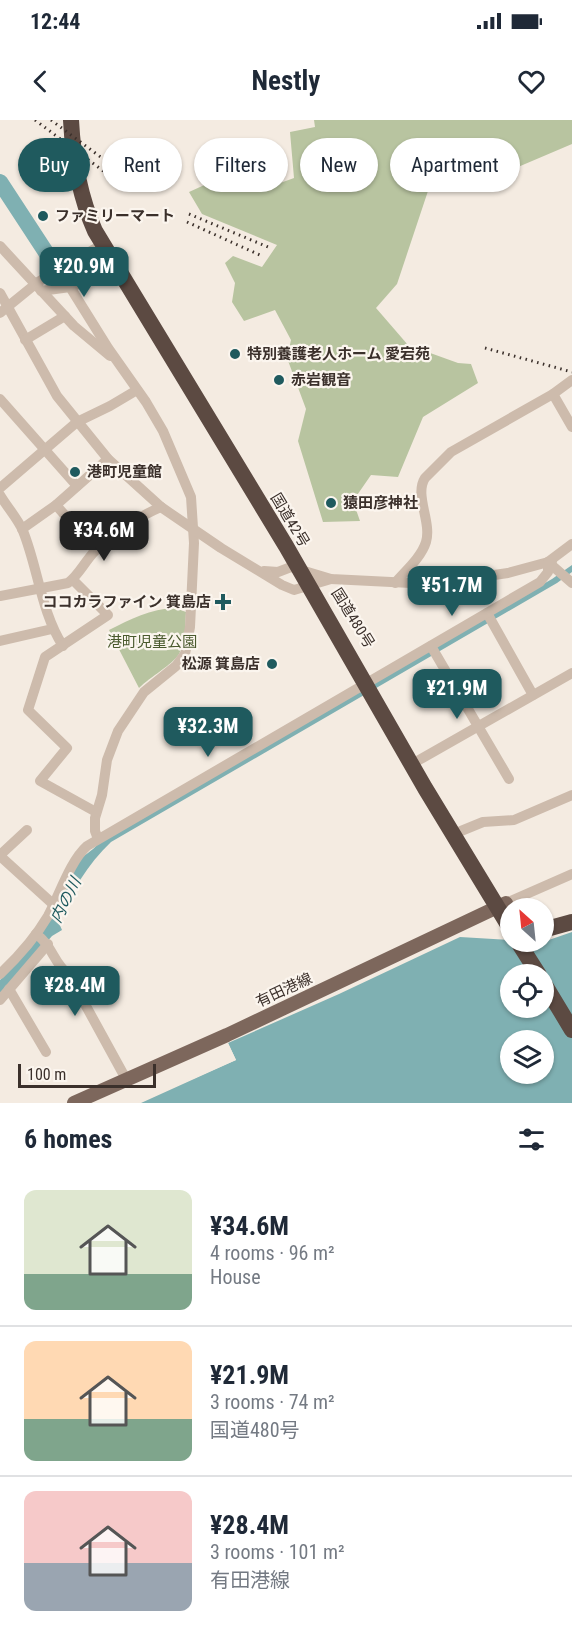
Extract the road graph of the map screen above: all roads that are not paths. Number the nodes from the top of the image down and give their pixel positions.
1 (71, 120) edge
2 (103, 244) junction
3 (0, 246) edge
4 (119, 270) junction
5 (70, 287) junction
6 (38, 288) junction
7 (0, 293) edge
8 (3, 309) edge
9 (65, 316) junction
10 (25, 340) junction
11 (121, 368) junction
12 (572, 380) edge
13 (137, 390) junction
14 (553, 393) junction
15 (0, 399) edge
16 (77, 422) junction
17 (572, 427) edge
18 (44, 449) junction
19 (108, 459) junction
20 (77, 486) junction
21 (0, 489) edge
22 (0, 495) edge
23 (56, 505) junction
24 (161, 507) junction
25 (22, 529) junction
26 (194, 530) junction
27 (572, 544) edge
28 (95, 550) junction
29 (572, 553) edge
30 (548, 562) junction
31 (256, 568) junction
32 (298, 569) junction
33 (331, 579) junction
34 (73, 580) junction
35 (395, 583) junction
36 (572, 583) edge
37 (41, 587) junction
38 (308, 588) junction
39 (0, 596) edge
40 (487, 613) junction
41 (52, 629) junction
42 (0, 641) edge
43 (63, 646) junction
44 (431, 646) junction
45 (572, 673) edge
46 (364, 684) junction
47 (533, 695) junction
48 (478, 727) junction
49 (419, 760) junction
50 (509, 779) dead end
51 (572, 795) edge
52 (96, 812) junction
53 (27, 830) dead end
54 (462, 833) junction
55 (98, 838) junction
56 (448, 843) junction
57 (0, 856) edge
58 (572, 874) edge
59 (523, 898) edge
60 (500, 903) edge
61 (54, 905) junction
62 (500, 906) edge
63 (500, 909) edge
64 (500, 912) edge
65 (37, 934) junction
66 (48, 944) junction
67 (0, 974) edge
68 (9, 989) junction
69 (0, 1000) edge
70 (554, 1000) edge
71 (572, 1030) edge
72 (46, 1052) dead end
73 (126, 1079) junction
74 (74, 1103) edge

1 - 2 highway, 国道42号
2 - 4 highway, 国道42号
2 - 6 street
3 - 6 street
4 - 5 street
4 - 32 highway, 国道42号
5 - 6 street
5 - 11 street
6 - 8 street
6 - 9 street
7 - 8 street
8 - 10 street
9 - 10 street
9 - 11 street
10 - 16 street
11 - 13 street
12 - 14 street
13 - 16 street
13 - 26 street
14 - 17 street
14 - 35 street
15 - 18 street
16 - 18 street
16 - 19 street
18 - 20 street
18 - 21 street
19 - 20 street
19 - 24 street
20 - 23 street
22 - 25 street
23 - 25 street
23 - 28 street
24 - 26 street
24 - 28 street
25 - 37 street
26 - 31 street
26 - 52 street
27 - 30 street
28 - 34 street
29 - 30 street
30 - 35 street
30 - 36 street
30 - 40 street
31 - 32 street
31 - 38 street
32 - 33 street
32 - 38 highway, 国道42号
33 - 35 street
33 - 38 street
34 - 37 street
34 - 43 street
37 - 39 street
37 - 41 street
38 - 46 highway, 国道42号
40 - 44 street
40 - 47 street
41 - 42 street
41 - 43 street
43 - 52 street
44 - 46 street
44 - 48 street
45 - 47 street
46 - 49 highway
46 - 55 street
46 - 56 highway
46 - 64 highway, 国道42号
47 - 48 street
48 - 49 street
48 - 50 street
49 - 54 highway
51 - 54 street
52 - 55 street
53 - 57 street
54 - 56 street
54 - 60 highway
55 - 61 street
56 - 62 highway
57 - 61 street
58 - 59 street
61 - 65 street
63 - 73 main road, 有田港線
65 - 66 street
65 - 67 street
66 - 68 street
66 - 73 street
68 - 69 street
68 - 72 street
70 - 71 highway
73 - 74 main road, 有田港線

